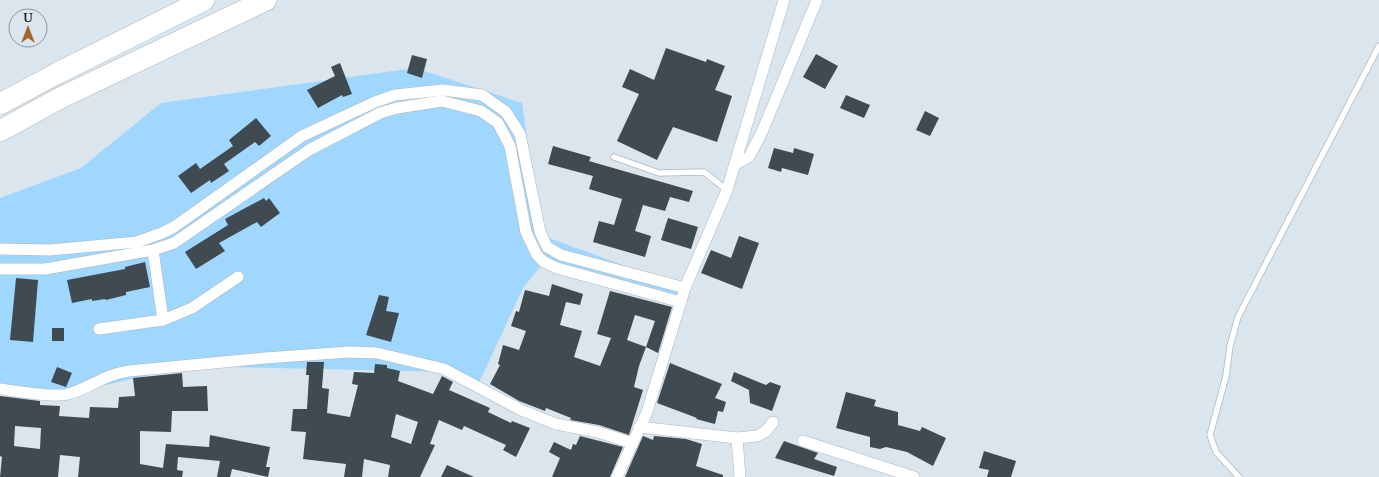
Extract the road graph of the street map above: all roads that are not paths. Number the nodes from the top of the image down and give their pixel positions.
1 (204, 0) edge
2 (266, 0) edge
3 (784, 0) edge
4 (817, 0) edge
5 (1379, 46) edge
6 (0, 104) edge
7 (0, 131) edge
8 (614, 157) dead end
9 (736, 164) junction
10 (727, 190) junction
11 (0, 249) edge
12 (154, 250) junction
13 (561, 255) junction
14 (557, 268) junction
15 (0, 269) edge
16 (238, 277) dead end
17 (685, 288) junction
18 (681, 302) junction
19 (163, 320) junction
20 (99, 329) dead end
21 (0, 389) edge
22 (773, 422) dead end
23 (639, 427) junction
24 (737, 438) junction
25 (804, 441) dead end
26 (632, 443) junction
27 (617, 477) edge
28 (740, 477) edge
29 (914, 477) edge
30 (1239, 477) edge

1 - 6 highway
2 - 7 highway
3 - 9 street
4 - 9 street
5 - 30 lane
8 - 10 lane
9 - 10 street
10 - 17 street
11 - 13 street
12 - 14 street
12 - 15 street
12 - 19 street
13 - 14 street
13 - 17 street
14 - 18 street
16 - 19 street
17 - 18 street
18 - 23 street
19 - 20 street
21 - 26 street
22 - 24 street
23 - 24 street
23 - 26 street
24 - 28 street
25 - 29 street
26 - 27 street

